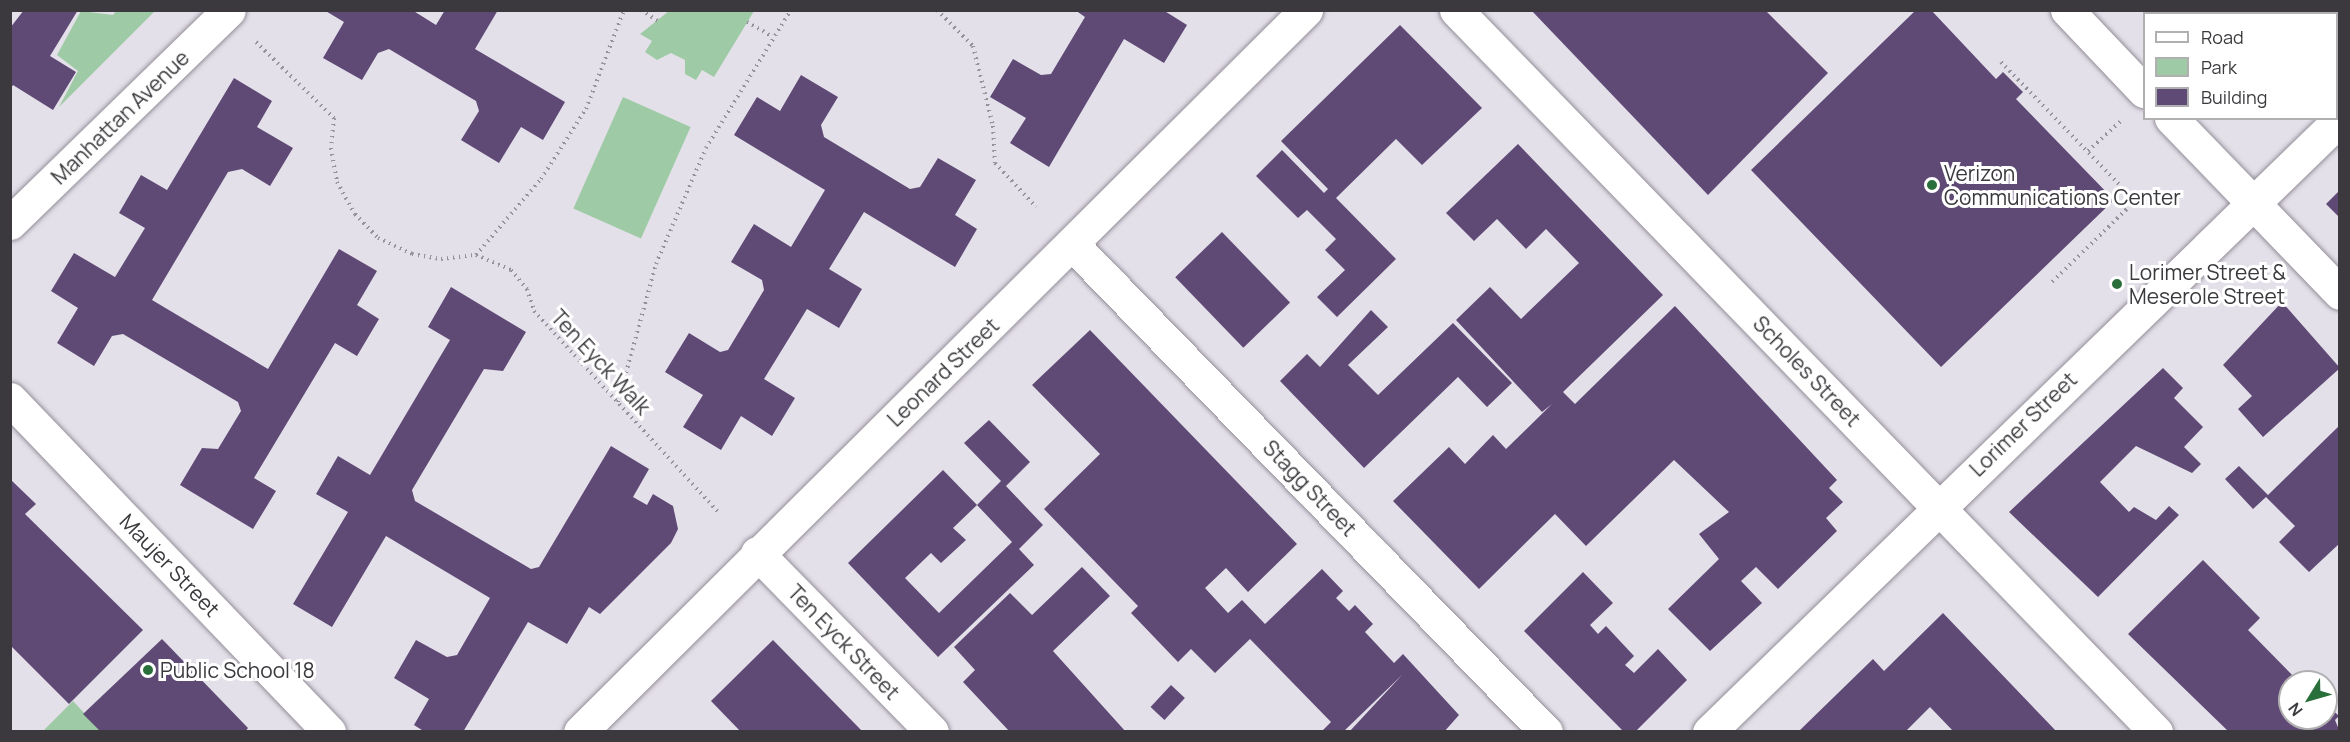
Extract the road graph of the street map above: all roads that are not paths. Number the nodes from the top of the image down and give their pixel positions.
1 (229, 10) edge
2 (1306, 10) edge
3 (1456, 10) edge
4 (2067, 10) edge
5 (2143, 89) edge
6 (2174, 120) edge
7 (2338, 120) edge
8 (2252, 202) junction
9 (10, 223) edge
10 (1073, 245) junction
11 (2340, 293) edge
12 (10, 399) edge
13 (1939, 507) junction
14 (757, 553) junction
15 (329, 732) edge
16 (580, 732) edge
17 (932, 732) edge
18 (1546, 732) edge
19 (1709, 732) edge
20 (2156, 732) edge

1 - 9 street, Manhattan Avenue
2 - 10 street, Leonard Street
3 - 13 street, Scholes Street
4 - 5 street
6 - 8 street
7 - 8 street, Lorimer Street
8 - 11 street
8 - 13 street, Lorimer Street
10 - 14 street, Leonard Street
10 - 18 street, Stagg Street
12 - 15 street, Maujer Street
13 - 19 street, Lorimer Street
13 - 20 street, Scholes Street
14 - 16 street, Leonard Street
14 - 17 street, Ten Eyck Street

